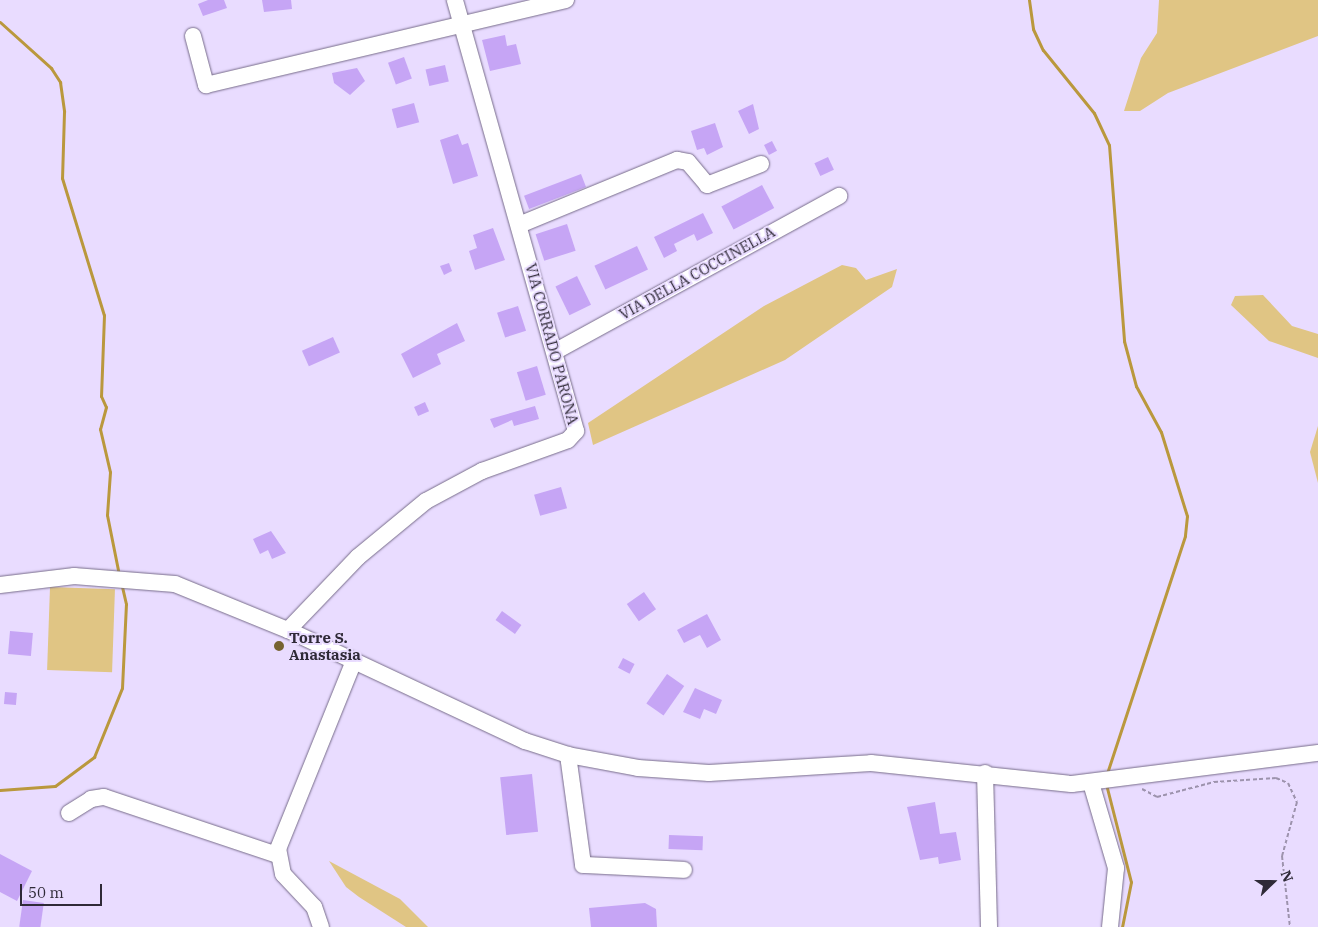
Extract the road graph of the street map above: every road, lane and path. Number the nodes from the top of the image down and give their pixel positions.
1 (455, 0) edge
2 (566, 0) edge
3 (463, 31) junction
4 (193, 36) dead end
5 (383, 56) dead end
6 (761, 164) dead end
7 (838, 196) dead end
8 (519, 225) junction
9 (556, 351) junction
10 (0, 585) edge
11 (288, 630) junction
12 (354, 661) junction
13 (1318, 753) edge
14 (568, 755) junction
15 (985, 773) junction
16 (1137, 777) junction
17 (1093, 782) junction
18 (69, 813) dead end
19 (277, 855) junction
20 (684, 870) dead end
21 (321, 927) edge
22 (989, 927) edge
23 (1110, 927) edge
24 (1290, 927) edge

1 - 3 street, VIA CORRADO PARONA
2 - 3 street
3 - 4 street
3 - 5 street
3 - 8 street, VIA CORRADO PARONA
6 - 8 street
7 - 9 street, VIA DELLA COCCINELLA
8 - 9 street, VIA CORRADO PARONA
9 - 11 street, VIA CORRADO PARONA
10 - 11 street
11 - 12 street
12 - 14 street
12 - 19 street
13 - 16 street
14 - 15 street
14 - 20 street
15 - 17 street
15 - 22 street
16 - 17 street
16 - 24 path
17 - 23 street
18 - 19 street
19 - 21 street

